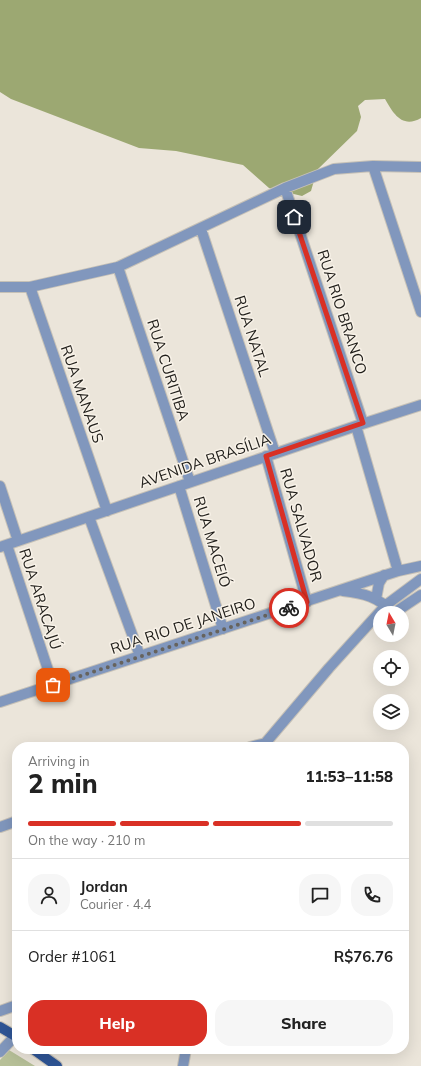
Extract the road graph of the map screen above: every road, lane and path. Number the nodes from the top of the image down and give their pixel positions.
1 (373, 166) junction
2 (421, 166) edge
3 (285, 188) junction
4 (201, 229) junction
5 (118, 267) junction
6 (0, 287) edge
7 (30, 287) junction
8 (420, 308) edge
9 (421, 405) edge
10 (359, 424) junction
11 (271, 455) junction
12 (190, 482) junction
13 (0, 486) edge
14 (179, 486) junction
15 (106, 511) junction
16 (89, 517) junction
17 (18, 541) junction
18 (3, 546) edge
19 (421, 566) edge
20 (398, 571) junction
21 (384, 575) junction
22 (421, 579) edge
23 (338, 591) junction
24 (421, 594) edge
25 (376, 599) junction
26 (307, 602) junction
27 (386, 606) edge
28 (395, 606) edge
29 (398, 606) edge
30 (373, 625) edge
31 (373, 628) edge
32 (223, 629) junction
33 (356, 639) junction
34 (140, 656) junction
35 (53, 685) junction
36 (0, 702) edge
37 (267, 742) edge
38 (12, 823) edge
39 (0, 827) edge
40 (12, 1007) edge
41 (0, 1011) edge
42 (0, 1027) edge
43 (12, 1033) edge
44 (12, 1039) edge
45 (0, 1052) edge
46 (40, 1054) edge
47 (180, 1054) edge
48 (185, 1054) edge
49 (183, 1064) edge
50 (57, 1066) edge

1 - 2 street
1 - 3 street
1 - 8 street
3 - 4 street
3 - 10 street, RUA RIO BRANCO
4 - 5 street
4 - 11 street, RUA NATAL
5 - 7 street
5 - 12 street, RUA CURITIBA
6 - 7 street
7 - 15 street, RUA MANAUS
9 - 10 street, AVENIDA BRASÍLIA
10 - 11 street, AVENIDA BRASÍLIA
10 - 20 street, RUA RIO BRANCO
11 - 12 street, AVENIDA BRASÍLIA
11 - 26 street, RUA SALVADOR
12 - 14 street, AVENIDA BRASÍLIA
13 - 17 street
14 - 15 street, AVENIDA BRASÍLIA
14 - 32 street, RUA MACEIÓ
15 - 16 street, AVENIDA BRASÍLIA
16 - 17 street, AVENIDA BRASÍLIA
16 - 34 street
17 - 18 street, AVENIDA BRASÍLIA
18 - 35 street, RUA ARACAJÚ
19 - 20 street, RUA RIO DE JANEIRO
20 - 21 street, RUA RIO DE JANEIRO
21 - 23 street, RUA RIO DE JANEIRO
21 - 25 street
22 - 28 street
23 - 25 street
23 - 26 street, RUA RIO DE JANEIRO
24 - 29 street
25 - 27 street
26 - 32 street, RUA RIO DE JANEIRO
30 - 33 street
31 - 33 street
32 - 34 street, RUA RIO DE JANEIRO
33 - 37 street
34 - 35 street, RUA RIO DE JANEIRO
35 - 36 street, RUA RIO DE JANEIRO
38 - 39 street
40 - 41 street
42 - 43 main road
44 - 45 street
46 - 50 main road
47 - 49 street
48 - 49 street

